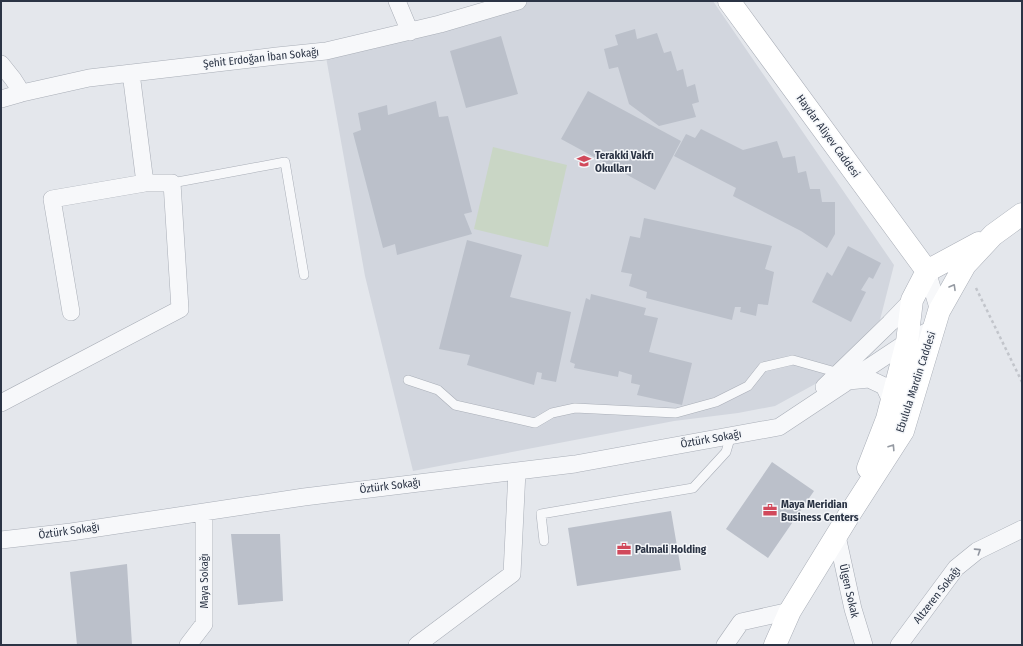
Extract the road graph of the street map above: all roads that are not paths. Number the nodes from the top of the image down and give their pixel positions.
1 (397, 1) edge
2 (518, 1) edge
3 (729, 1) edge
4 (410, 32) junction
5 (1, 64) edge
6 (131, 73) junction
7 (22, 93) junction
8 (1, 99) edge
9 (145, 183) junction
10 (172, 183) junction
11 (1022, 214) edge
12 (993, 235) junction
13 (927, 271) junction
14 (304, 275) dead end
15 (912, 300) junction
16 (71, 312) dead end
17 (936, 319) junction
18 (907, 342) junction
19 (843, 377) junction
20 (408, 380) dead end
21 (891, 401) junction
22 (1, 403) edge
23 (731, 435) junction
24 (517, 471) junction
25 (204, 512) junction
26 (849, 515) junction
27 (1022, 529) edge
28 (837, 536) junction
29 (1, 540) edge
30 (544, 541) dead end
31 (790, 611) junction
32 (188, 645) edge
33 (417, 645) edge
34 (725, 645) edge
35 (775, 645) edge
36 (864, 645) edge
37 (899, 645) edge

1 - 4 street
2 - 4 street, Şehit Erdoğan İban Sokağı
3 - 13 street, Haydar Aliyev Caddesi
4 - 6 street, Şehit Erdoğan İban Sokağı
5 - 7 street
6 - 7 street, Şehit Erdoğan İban Sokağı
6 - 9 street
7 - 8 street, Şehit Erdoğan İban Sokağı
9 - 10 street
9 - 16 street
10 - 14 lane
10 - 22 street
11 - 12 street, Ebulula Mardin Caddesi
12 - 13 street
17 -> 12 street, Ebulula Mardin Caddesi
13 - 15 street
13 - 17 street
15 - 18 street
15 - 19 street, Öztürk Sokağı
17 - 18 street, Öztürk Sokağı
26 -> 17 street, Ebulula Mardin Caddesi
18 - 19 street, Öztürk Sokağı
18 - 21 street
19 - 20 lane
19 - 21 street
19 - 23 street, Öztürk Sokağı
21 - 26 street
23 - 24 street, Öztürk Sokağı
23 - 30 lane
24 - 25 street, Öztürk Sokağı
24 - 33 street
25 - 29 street, Öztürk Sokağı
25 - 32 street, Maya Sokağı
26 - 28 street, Ebulula Mardin Caddesi
37 -> 27 street, Altzeren Sokağı
28 - 31 street, Ebulula Mardin Caddesi
28 - 36 street, Ülgen Sokak
31 - 34 street
31 - 35 street, Ebulula Mardin Caddesi

